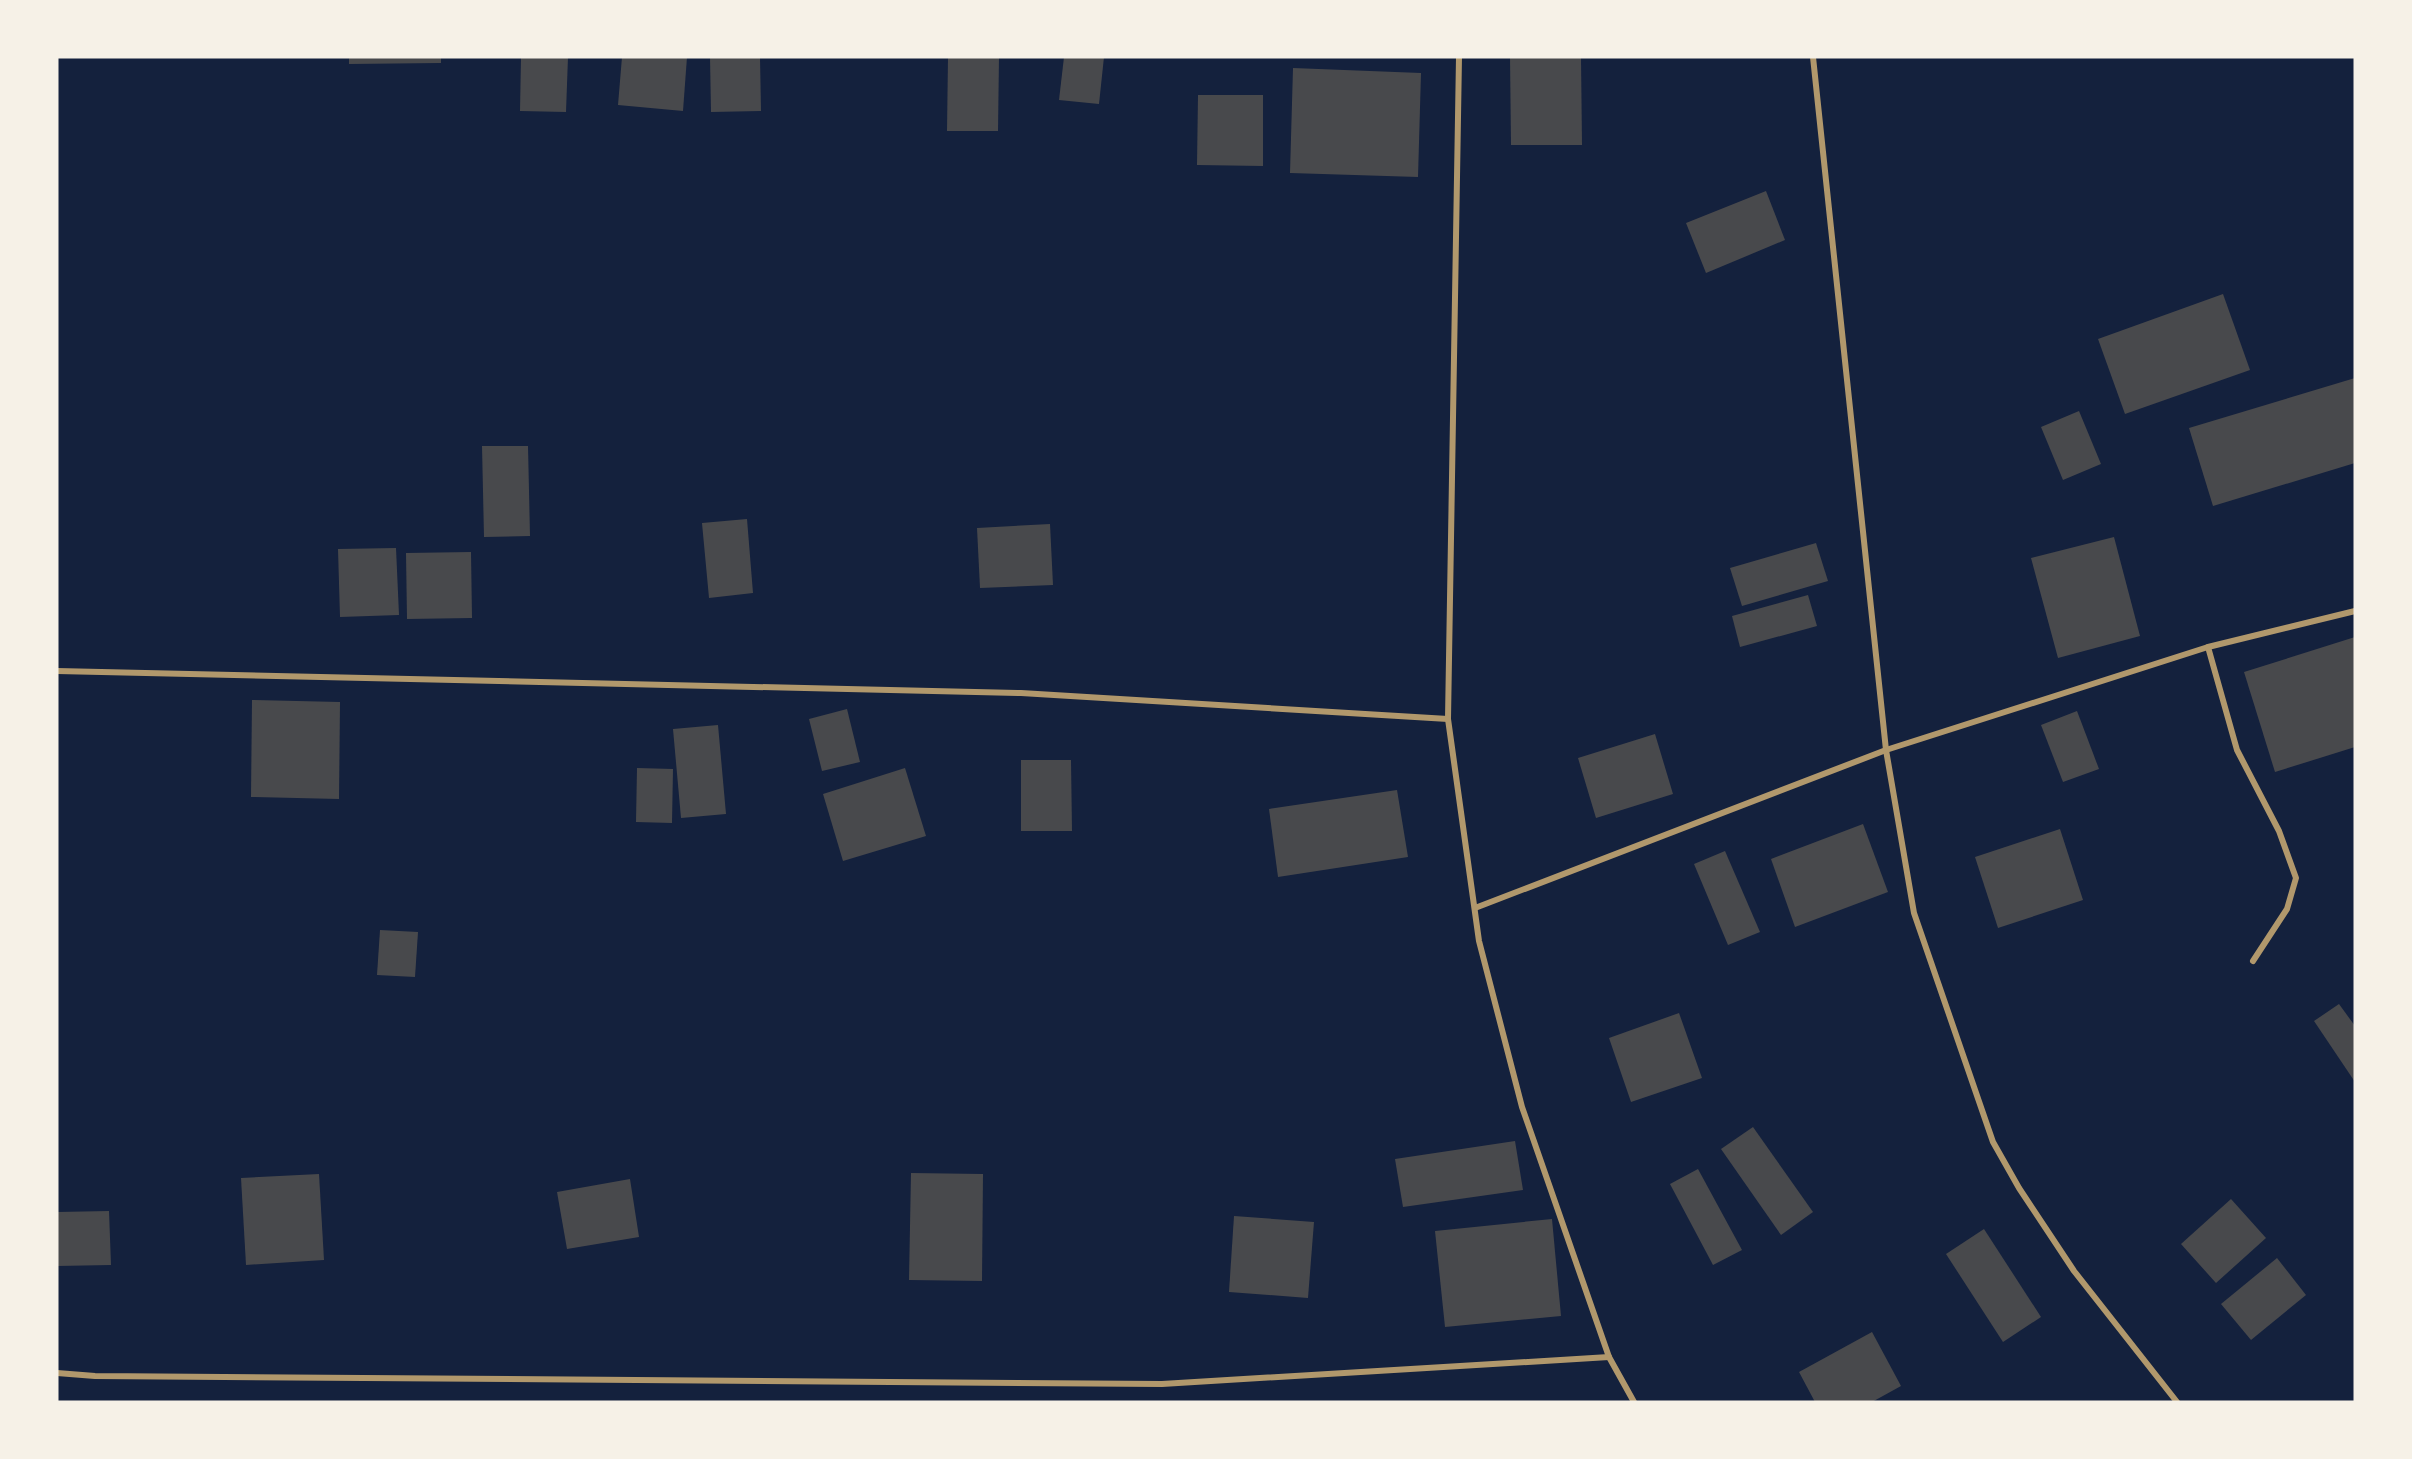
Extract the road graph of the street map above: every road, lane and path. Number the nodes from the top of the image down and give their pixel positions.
1 (1459, 57) edge
2 (1813, 57) edge
3 (2355, 611) edge
4 (2208, 647) junction
5 (57, 671) edge
6 (1448, 719) junction
7 (1886, 750) junction
8 (1475, 908) junction
9 (2253, 961) dead end
10 (1609, 1357) junction
11 (57, 1373) edge
12 (1634, 1402) edge
13 (2177, 1402) edge

1 - 6 street
2 - 7 street
3 - 4 street
4 - 7 street
4 - 9 street
5 - 6 street
6 - 8 street
7 - 8 street
7 - 13 street
8 - 10 street
10 - 11 street
10 - 12 street

